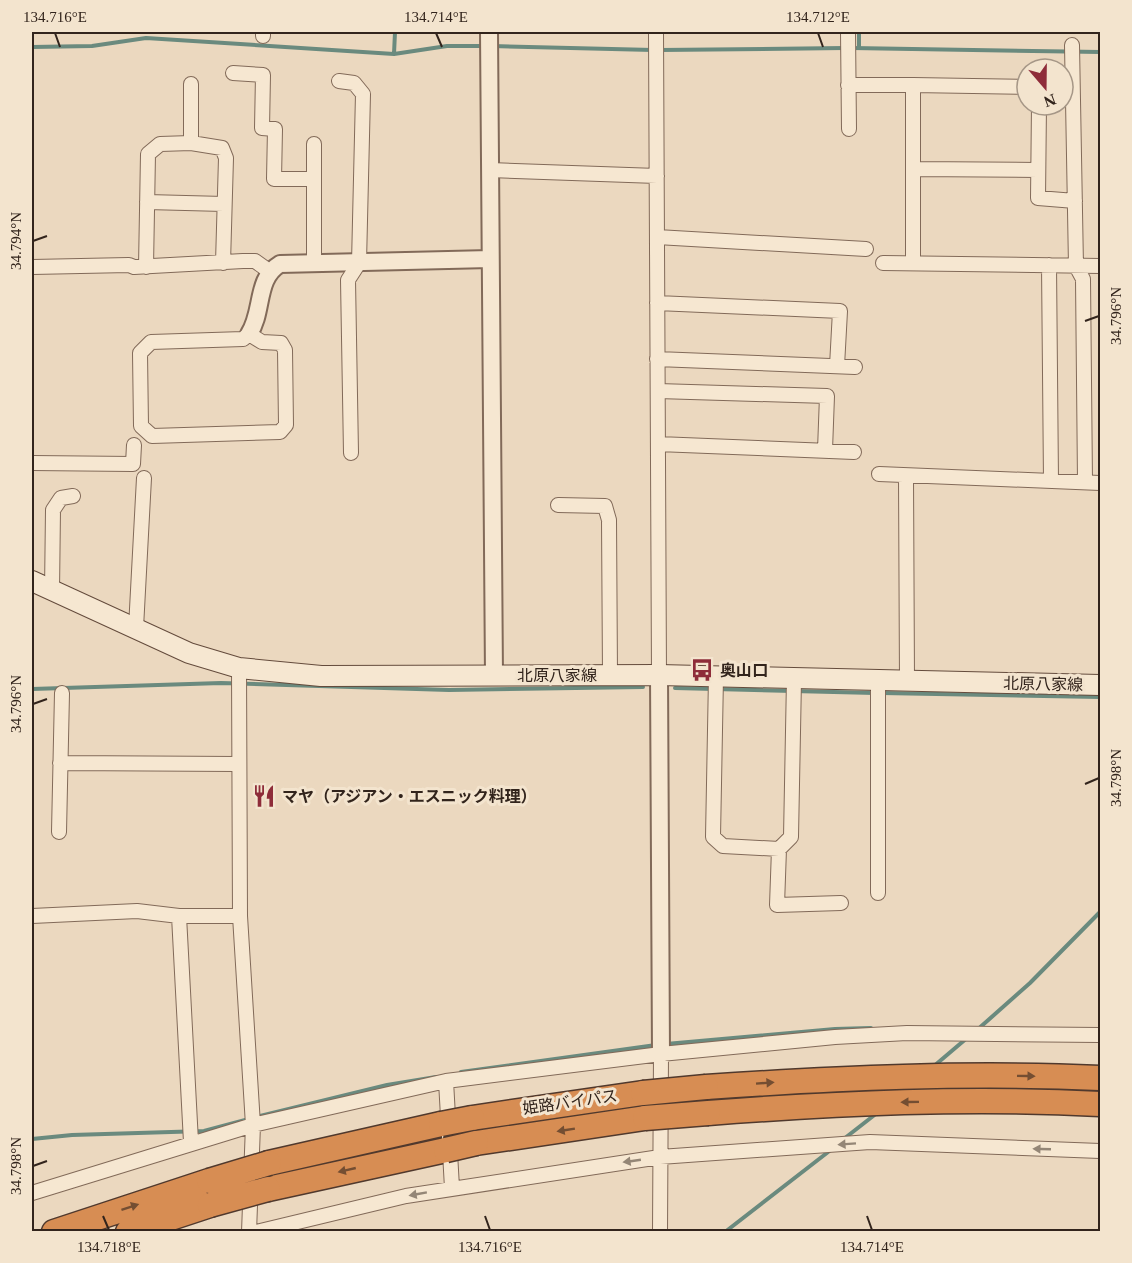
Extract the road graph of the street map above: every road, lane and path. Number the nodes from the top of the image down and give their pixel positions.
1 (489, 32) edge
2 (656, 32) edge
3 (848, 32) edge
4 (1072, 45) dead end
5 (232, 73) dead end
6 (339, 81) dead end
7 (191, 84) dead end
8 (849, 85) junction
9 (913, 85) junction
10 (1015, 87) edge
11 (1039, 117) edge
12 (849, 129) dead end
13 (190, 143) junction
14 (314, 144) dead end
15 (913, 169) junction
16 (490, 170) junction
17 (1038, 170) junction
18 (657, 176) junction
19 (314, 179) junction
20 (1075, 201) junction
21 (147, 202) junction
22 (224, 204) junction
23 (657, 237) junction
24 (866, 249) dead end
25 (490, 259) junction
26 (223, 263) junction
27 (359, 263) junction
28 (883, 263) dead end
29 (913, 263) junction
30 (314, 264) junction
31 (1049, 265) junction
32 (1076, 266) junction
33 (1101, 266) edge
34 (32, 267) edge
35 (146, 267) junction
36 (269, 271) junction
37 (657, 303) junction
38 (249, 334) junction
39 (657, 359) junction
40 (837, 366) junction
41 (855, 367) dead end
42 (657, 391) junction
43 (658, 444) junction
44 (134, 445) dead end
45 (825, 450) junction
46 (854, 452) dead end
47 (351, 453) dead end
48 (32, 463) edge
49 (879, 474) dead end
50 (906, 476) junction
51 (144, 478) dead end
52 (1051, 481) junction
53 (1085, 482) junction
54 (1101, 483) edge
55 (73, 496) dead end
56 (558, 505) dead end
57 (32, 581) edge
58 (52, 591) junction
59 (136, 628) junction
60 (238, 668) junction
61 (610, 675) junction
62 (659, 675) junction
63 (494, 676) junction
64 (878, 680) junction
65 (907, 681) junction
66 (1101, 685) edge
67 (716, 686) junction
68 (794, 688) junction
69 (62, 693) dead end
70 (60, 763) junction
71 (237, 764) junction
72 (59, 832) dead end
73 (779, 849) junction
74 (878, 893) dead end
75 (841, 903) dead end
76 (32, 916) edge
77 (179, 916) junction
78 (240, 916) junction
79 (1101, 1035) edge
80 (661, 1054) junction
81 (1101, 1078) edge
82 (446, 1081) junction
83 (1101, 1104) edge
84 (253, 1125) junction
85 (191, 1142) junction
86 (1101, 1151) edge
87 (660, 1157) junction
88 (452, 1188) junction
89 (32, 1193) edge
90 (179, 1215) junction
91 (54, 1232) edge
92 (128, 1232) edge
93 (141, 1232) edge
94 (249, 1232) edge
95 (256, 1232) edge
96 (660, 1232) edge

1 - 16 street
2 - 18 street
3 - 8 street
4 - 20 street
5 - 19 street
6 - 27 street
7 - 13 street
8 - 9 street
8 - 12 street
9 - 10 street
9 - 15 street
11 - 17 street
13 - 21 street
13 - 22 street
14 - 19 street
15 - 17 street
15 - 29 street
16 - 18 street
16 - 25 street
17 - 20 street
18 - 23 street
19 - 30 street
20 - 32 street
21 - 22 street
21 - 35 street
22 - 26 street
23 - 24 street
23 - 37 street
25 - 27 street
25 - 63 street
26 - 35 street
26 - 36 street
27 - 30 street
27 - 47 street
28 - 29 street
29 - 31 street
30 - 36 street
31 - 32 street
31 - 52 street
32 - 33 street
32 - 53 street
34 - 35 street
36 - 38 street
37 - 39 street
37 - 40 street
38 - 38 street
39 - 40 street
39 - 42 street
40 - 41 street
42 - 43 street
42 - 45 street
43 - 45 street
43 - 62 street
44 - 48 street
45 - 46 street
49 - 50 street
50 - 52 street
50 - 65 street
51 - 59 street
52 - 53 street
53 - 54 street
55 - 58 street
56 - 61 street
57 - 58 main road, 北原八家線
58 - 59 main road, 北原八家線
59 - 60 main road, 北原八家線
60 - 63 main road, 北原八家線
60 - 71 street
61 - 62 main road, 北原八家線
61 - 63 main road, 北原八家線
62 - 67 main road, 北原八家線
62 - 80 street
64 - 65 main road, 北原八家線
64 - 68 main road, 北原八家線
64 - 74 street
65 - 66 main road, 北原八家線
67 - 68 main road, 北原八家線
67 - 73 street
68 - 73 street
69 - 70 street
70 - 71 street
70 - 72 street
71 - 78 street
73 - 75 street
76 - 77 street
77 - 78 street
77 - 85 street
78 - 84 street
79 - 80 street
80 - 82 street
80 - 87 street
91 -> 81 highway, 姫路バイパス, bridge
82 - 84 street
82 - 88 street
83 -> 90 highway, 姫路バイパス, bridge
84 - 85 street
84 - 94 street
85 - 89 street
86 -> 87 street
87 -> 88 street
87 - 96 street
88 -> 95 street
90 - 92 highway, 姫路バイパス
90 - 93 highway

